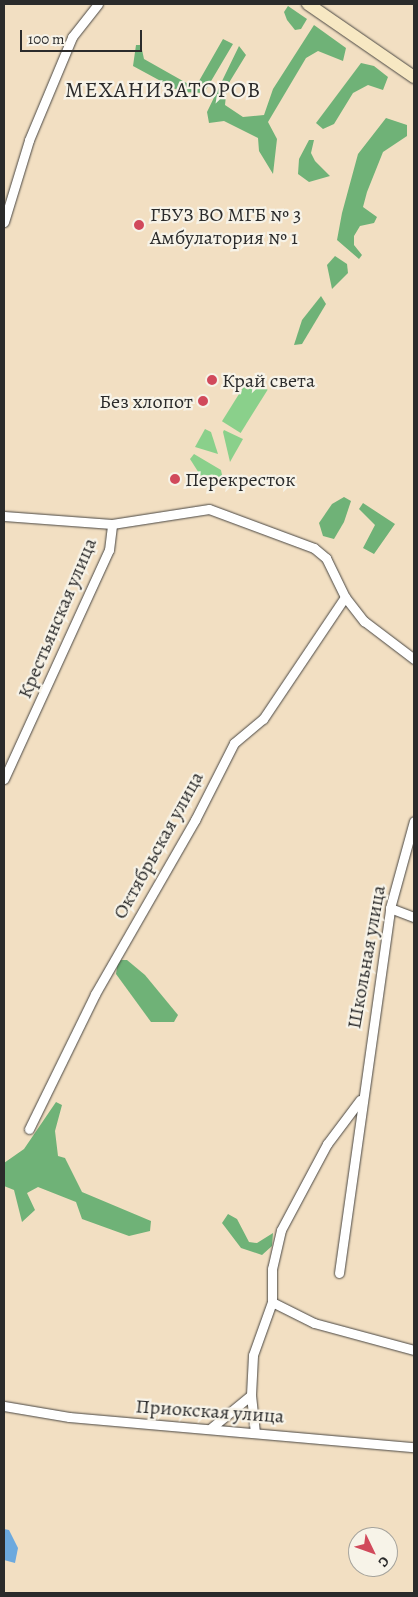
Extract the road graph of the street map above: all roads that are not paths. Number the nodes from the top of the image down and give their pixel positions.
1 (98, 4) edge
2 (308, 4) edge
3 (414, 77) edge
4 (4, 222) edge
5 (4, 516) edge
6 (112, 524) junction
7 (345, 597) junction
8 (414, 659) edge
9 (4, 779) edge
10 (414, 821) edge
11 (390, 908) junction
12 (414, 917) edge
13 (360, 1100) junction
14 (29, 1129) dead end
15 (339, 1273) dead end
16 (272, 1302) junction
17 (414, 1350) edge
18 (251, 1395) junction
19 (4, 1406) edge
20 (211, 1428) junction
21 (254, 1431) junction
22 (414, 1447) edge

1 - 4 street
2 - 3 main road
5 - 6 street
6 - 7 street
6 - 9 street, Крестьянская улица
7 - 8 street
7 - 14 street, Октябрьская улица
10 - 11 street, Школьная улица
11 - 12 street
11 - 13 street, Школьная улица
13 - 15 street, Школьная улица
13 - 16 street, Школьная улица
16 - 17 street
16 - 18 street, Школьная улица
18 - 20 street
18 - 21 street, Школьная улица
19 - 20 street, Приокская улица
20 - 21 street, Приокская улица
21 - 22 street, Приокская улица

